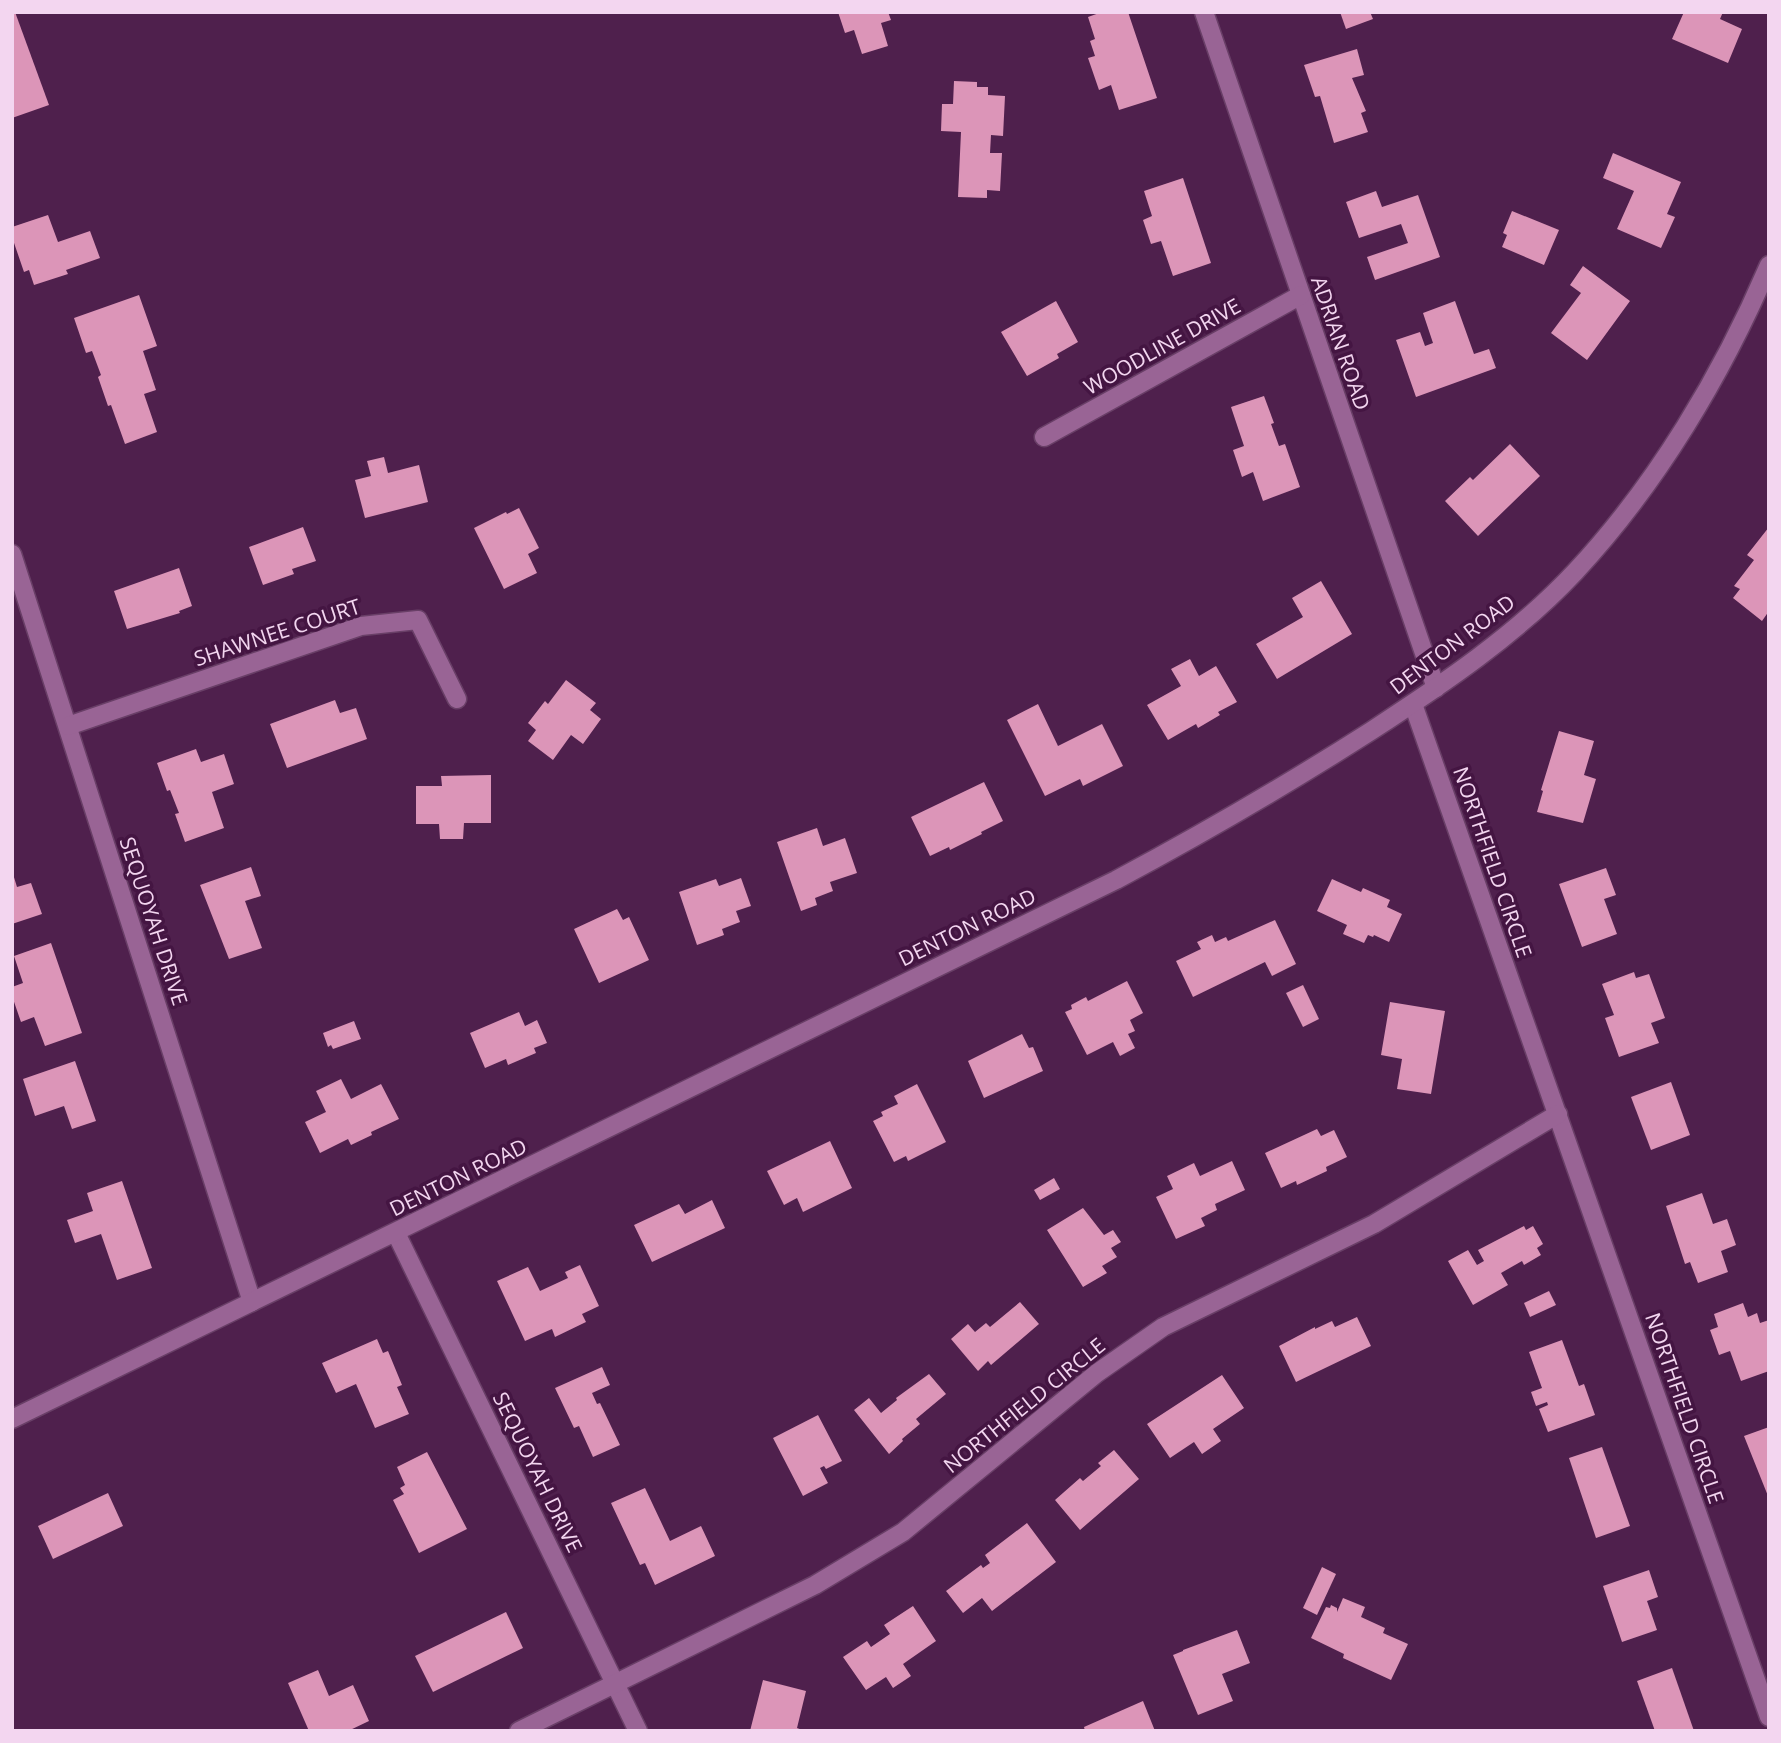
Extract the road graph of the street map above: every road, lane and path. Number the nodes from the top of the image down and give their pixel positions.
1 (1204, 12) edge
2 (1769, 265) edge
3 (1301, 295) junction
4 (1044, 437) dead end
5 (12, 554) edge
6 (1436, 688) junction
7 (457, 699) dead end
8 (1413, 704) junction
9 (68, 726) junction
10 (1558, 1114) junction
11 (396, 1233) junction
12 (252, 1302) junction
13 (12, 1419) edge
14 (615, 1685) junction
15 (1769, 1717) edge
16 (519, 1731) edge
17 (638, 1731) edge

1 - 3 street, ADRIAN ROAD
2 - 6 street, DENTON ROAD
3 - 4 street, WOODLINE DRIVE
3 - 6 street, ADRIAN ROAD
5 - 9 street, SEQUOYAH DRIVE
6 - 8 street, DENTON ROAD
7 - 9 street, SHAWNEE COURT
8 - 10 street, NORTHFIELD CIRCLE
8 - 11 street, DENTON ROAD
9 - 12 street, SEQUOYAH DRIVE
10 - 14 street, NORTHFIELD CIRCLE
10 - 15 street, NORTHFIELD CIRCLE
11 - 12 street, DENTON ROAD
11 - 14 street, SEQUOYAH DRIVE
12 - 13 street, DENTON ROAD
14 - 16 street, NORTHFIELD CIRCLE
14 - 17 street, SEQUOYAH DRIVE

